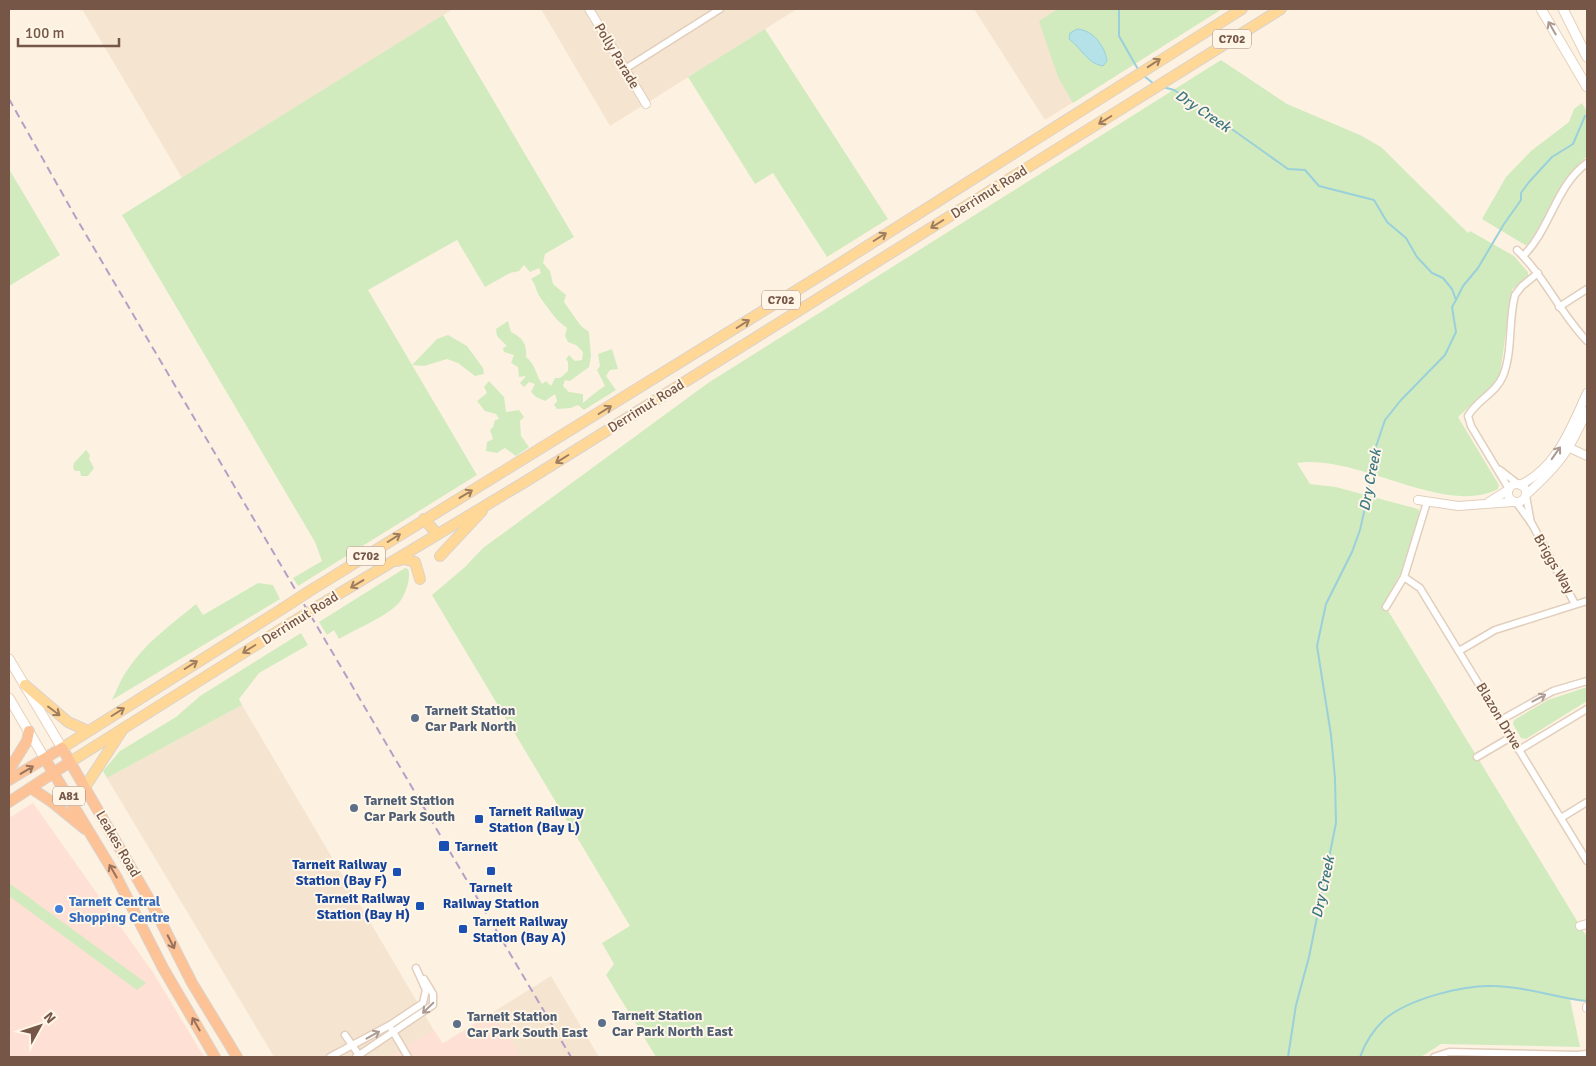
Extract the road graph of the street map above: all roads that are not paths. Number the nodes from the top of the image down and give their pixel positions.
1 (589, 9) edge
2 (720, 9) edge
3 (1242, 9) edge
4 (1281, 9) edge
5 (1541, 9) edge
6 (1563, 9) edge
7 (1587, 57) edge
8 (624, 69) junction
9 (1587, 87) edge
10 (646, 104) dead end
11 (1587, 163) edge
12 (1517, 250) dead end
13 (1523, 256) junction
14 (1538, 273) junction
15 (1587, 289) edge
16 (1559, 307) junction
17 (1587, 341) edge
18 (1587, 393) edge
19 (1587, 411) edge
20 (1570, 448) junction
21 (1587, 456) edge
22 (1498, 470) junction
23 (1519, 484) junction
24 (1509, 490) junction
25 (1526, 496) junction
26 (1418, 500) dead end
27 (1426, 502) junction
28 (1515, 502) junction
29 (1487, 503) junction
30 (488, 504) junction
31 (424, 519) junction
32 (1532, 524) junction
33 (433, 537) junction
34 (440, 556) dead end
35 (391, 563) junction
36 (1404, 576) junction
37 (420, 579) dead end
38 (1587, 601) edge
39 (1575, 604) junction
40 (1386, 607) dead end
41 (1459, 651) junction
42 (9, 659) edge
43 (1587, 681) edge
44 (25, 686) junction
45 (9, 698) edge
46 (1587, 709) edge
47 (1501, 720) junction
48 (122, 729) junction
49 (88, 730) junction
50 (29, 731) junction
51 (1511, 737) junction
52 (62, 748) junction
53 (1519, 750) junction
54 (1477, 758) dead end
55 (45, 759) junction
56 (70, 762) junction
57 (9, 770) edge
58 (54, 773) junction
59 (9, 780) edge
60 (85, 787) junction
61 (31, 788) junction
62 (9, 802) edge
63 (1587, 802) edge
64 (1561, 818) junction
65 (92, 835) junction
66 (1587, 861) edge
67 (390, 1026) junction
68 (394, 1033) junction
69 (345, 1036) dead end
70 (351, 1045) junction
71 (1587, 1054) edge
72 (357, 1056) edge
73 (215, 1057) edge
74 (237, 1057) edge
75 (330, 1057) edge
76 (408, 1057) edge
77 (1434, 1057) edge

1 - 8 street, Polly Parade
2 - 8 street
31 -> 3 main road, Derrimut Road / C702
4 -> 30 main road, Derrimut Road / C702
9 -> 5 main road
6 - 7 main road
8 - 10 street, Polly Parade
11 - 13 street
12 - 13 street
13 - 14 street
14 - 16 street
14 - 22 street
15 - 16 street
16 - 17 street
23 -> 18 street
19 - 20 street
20 - 21 street
20 - 25 street
22 - 23 street
22 - 24 street
23 - 24 street
23 - 25 street
24 - 28 street
24 - 29 street
25 - 28 street
25 - 32 street, Briggs Way
26 - 27 street
27 - 29 street
27 - 36 street
28 - 29 street
28 - 32 street, Briggs Way
30 - 33 main road, Derrimut Road / C702
30 - 34 main road
31 - 33 main road
49 -> 31 main road, Derrimut Road / C702, bridge
32 - 39 street, Briggs Way
33 - 35 main road, Derrimut Road / C702
35 - 37 main road
35 -> 48 main road, Derrimut Road / C702, bridge
36 - 40 street
36 - 41 street, Blazon Drive
38 - 39 street
39 - 41 street
41 - 47 street, Blazon Drive
42 - 44 main road, Leakes Road
47 -> 43 street
44 -> 49 main road
44 - 52 main road, Leakes Road
45 - 50 main road, Leakes Road
46 - 53 street
47 - 51 street, Blazon Drive
48 - 56 main road, Derrimut Road / C702
48 - 60 main road
49 - 52 main road, Derrimut Road / C702
50 - 55 main road, Leakes Road
50 - 57 highway
51 - 53 street, Blazon Drive
51 - 54 street
52 - 55 highway, Derrimut Road / C702
52 - 56 highway, Leakes Road / A81
53 - 64 street, Blazon Drive
55 - 58 highway, Leakes Road / A81
59 -> 55 highway, Derrimut Road / C702
56 - 58 highway, Derrimut Road / C702
56 - 60 highway, Leakes Road / A81
58 - 61 highway, Derrimut Road / C702
58 - 65 highway, Leakes Road / A81
60 -> 74 highway, Leakes Road / A81
61 - 62 highway, Derrimut Road / C702
61 - 65 highway
63 - 64 street
64 - 66 street, Blazon Drive
73 -> 65 highway, Leakes Road / A81
67 - 68 street
67 -> 68 street
70 -> 67 street
68 - 72 street
68 - 76 street
69 - 70 street
70 - 72 street
70 - 75 street
71 - 77 street

